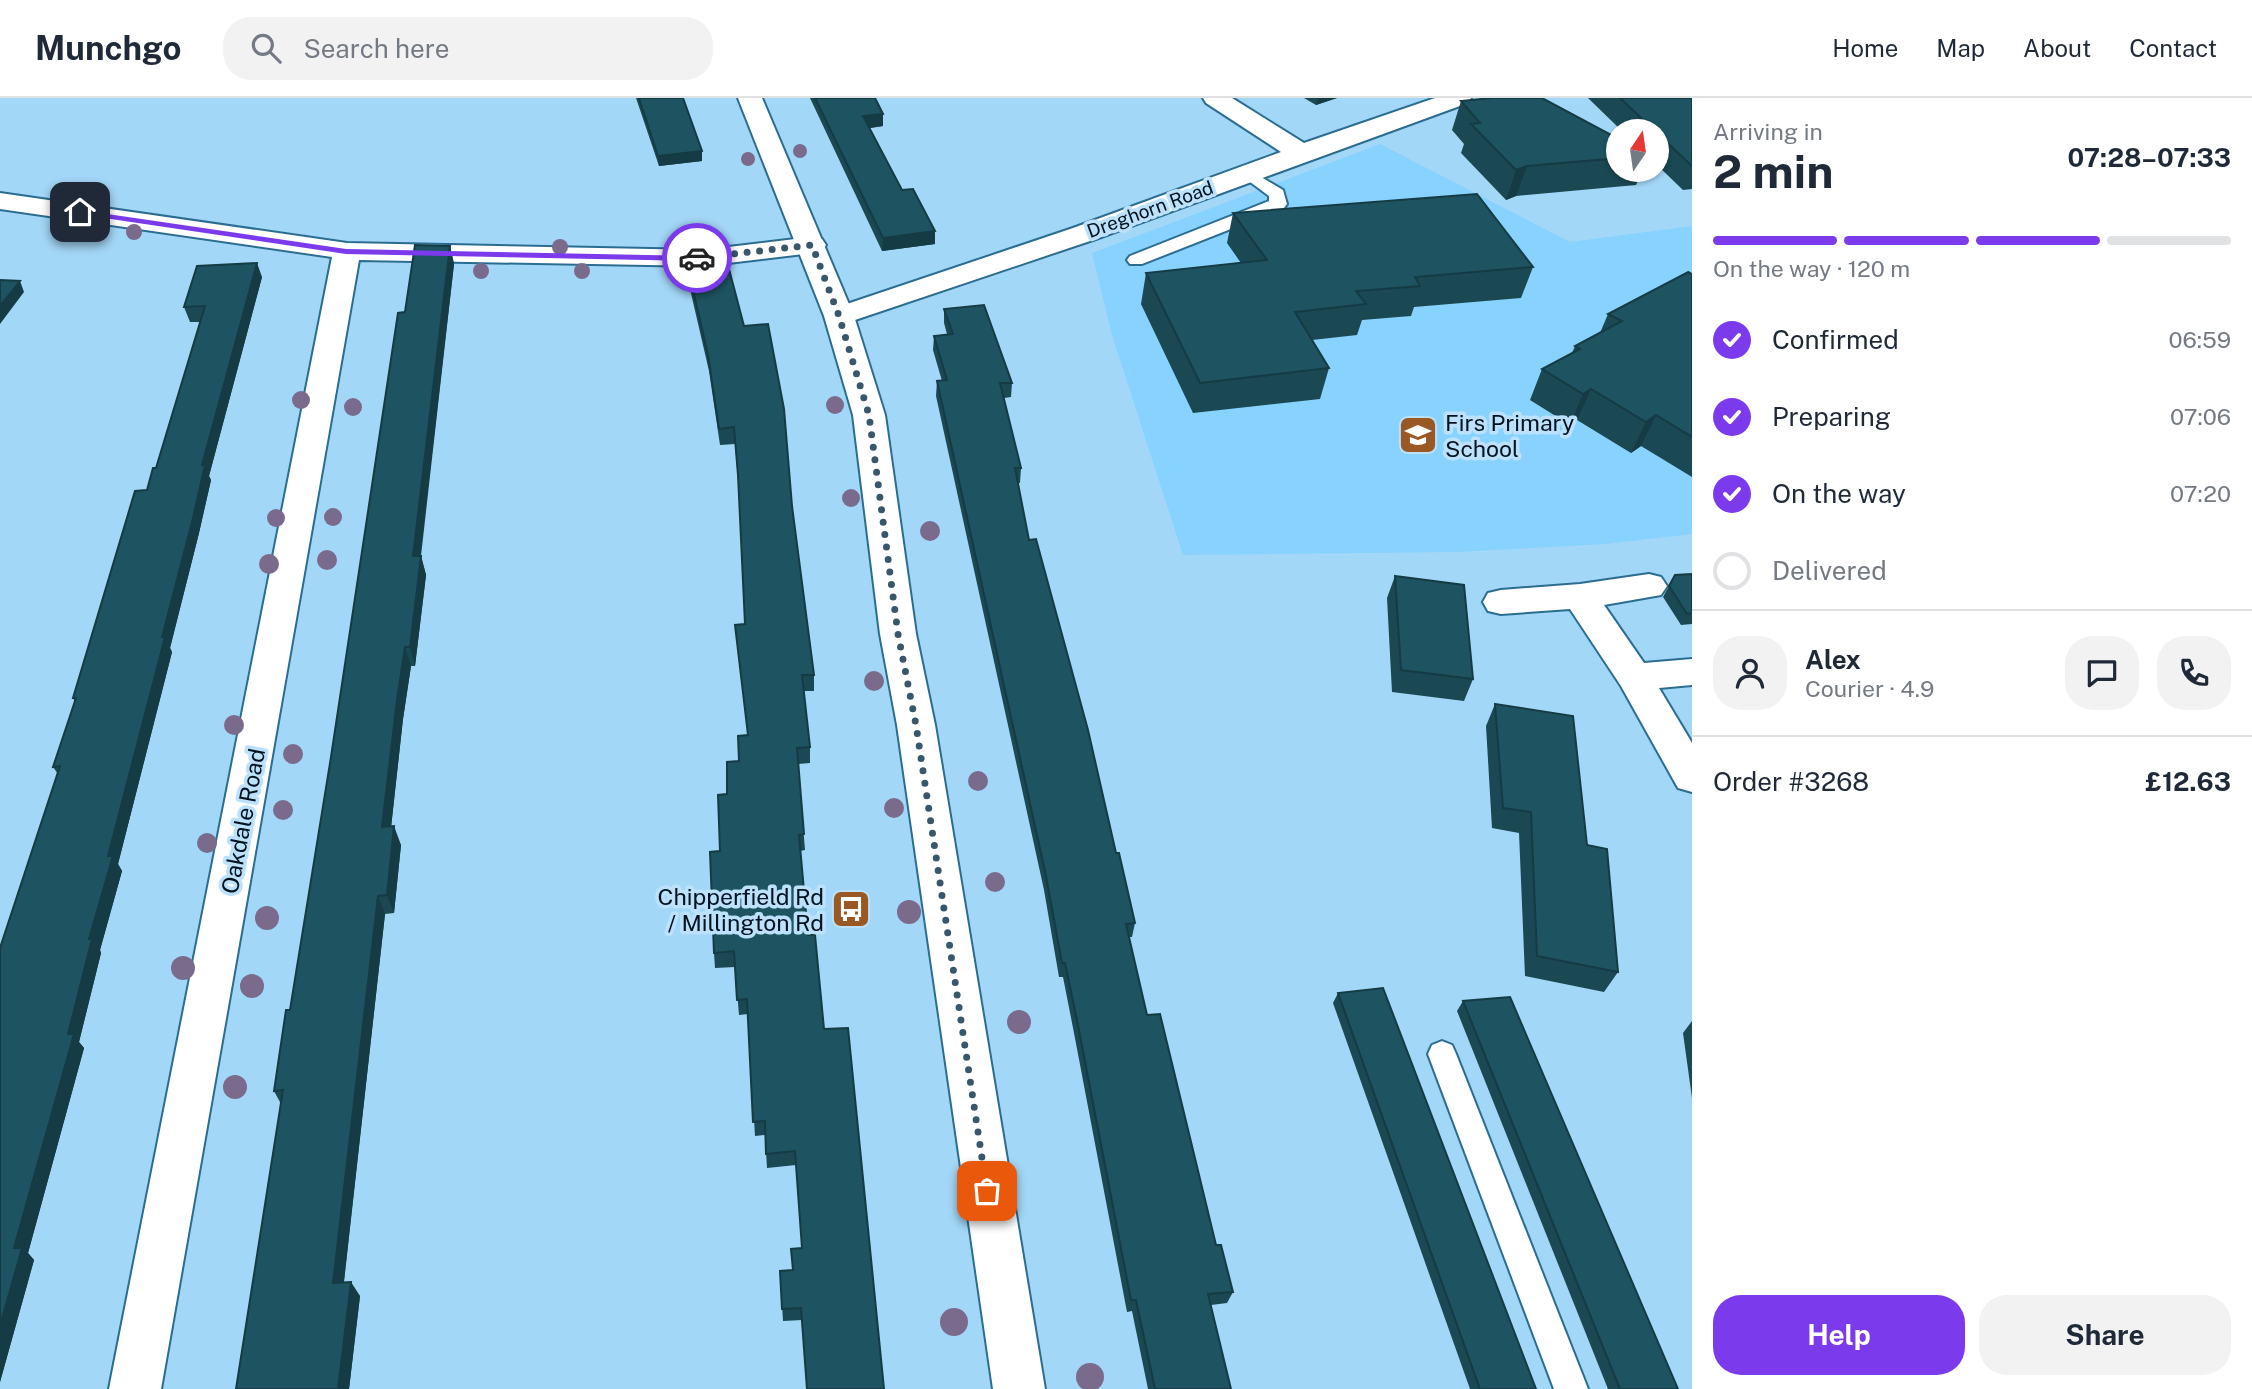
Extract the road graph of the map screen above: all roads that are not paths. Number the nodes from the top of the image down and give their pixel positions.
1 (750, 98) edge
2 (1215, 98) edge
3 (1390, 98) edge
4 (1459, 98) edge
5 (1415, 113) junction
6 (1301, 153) junction
7 (1246, 173) junction
8 (0, 201) edge
9 (812, 245) junction
10 (346, 251) junction
11 (1136, 260) dead end
12 (839, 316) junction
13 (1649, 586) dead end
14 (1580, 596) junction
15 (1501, 602) dead end
16 (1692, 672) edge
17 (1634, 677) junction
18 (1692, 776) edge
19 (1442, 1054) dead end
20 (135, 1389) edge
21 (1019, 1389) edge
22 (1571, 1389) edge

1 - 9 street
2 - 6 street
3 - 5 street
4 - 5 street, Dreghorn Road
5 - 6 street, Dreghorn Road
6 - 7 street, Dreghorn Road
7 - 11 lane
7 - 12 street, Dreghorn Road
8 - 10 street
9 - 10 street
9 - 12 street
10 - 20 street, Oakdale Road
12 - 21 street
13 - 14 street
14 - 15 street
14 - 17 street
16 - 17 street
17 - 18 street
19 - 22 lane

